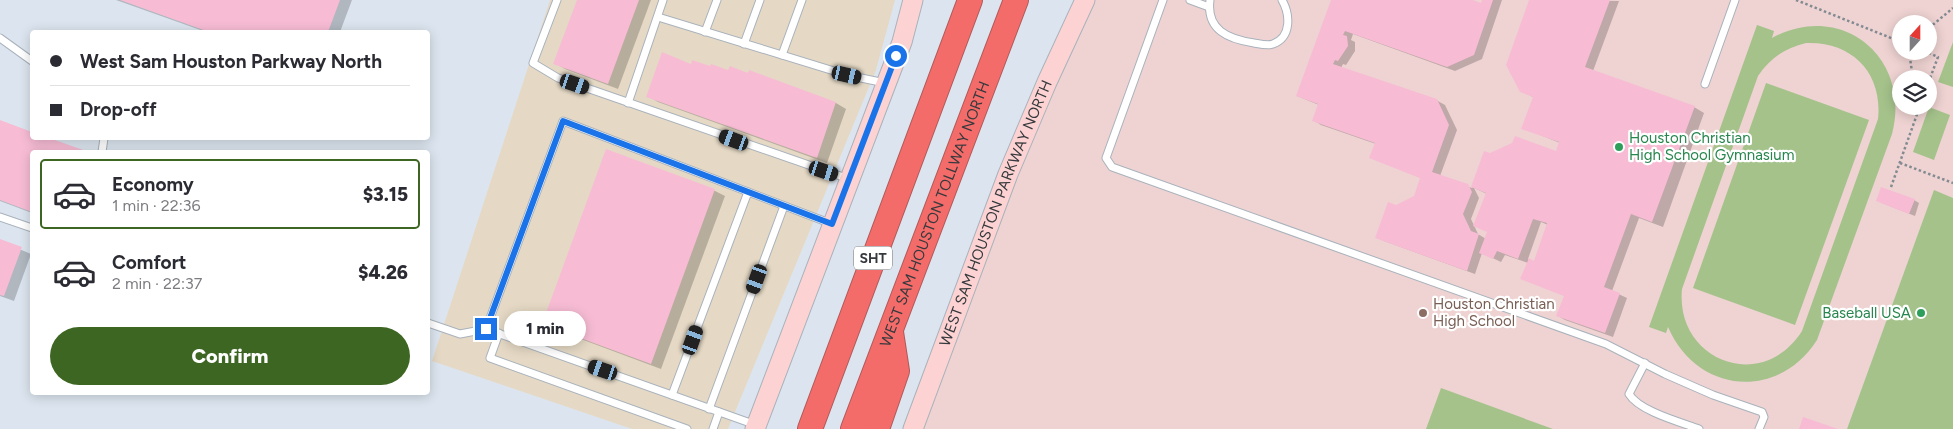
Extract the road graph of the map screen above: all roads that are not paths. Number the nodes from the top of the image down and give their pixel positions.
1 (556, 0) edge
2 (664, 0) edge
3 (717, 0) edge
4 (760, 0) edge
5 (802, 0) edge
6 (913, 0) edge
7 (970, 0) edge
8 (1016, 0) edge
9 (1085, 0) edge
10 (1163, 0) edge
11 (1190, 0) edge
12 (1282, 0) edge
13 (1735, 0) edge
14 (1210, 4) edge
15 (658, 17) junction
16 (705, 32) junction
17 (0, 38) edge
18 (744, 44) junction
19 (782, 55) junction
20 (30, 60) edge
21 (886, 84) junction
22 (1705, 84) dead end
23 (628, 103) junction
24 (850, 180) junction
25 (748, 192) junction
26 (784, 206) junction
27 (0, 217) edge
28 (832, 224) junction
29 (30, 227) edge
30 (430, 323) edge
31 (486, 329) junction
32 (890, 331) junction
33 (499, 333) junction
34 (1644, 363) junction
35 (826, 385) junction
36 (672, 395) junction
37 (709, 409) junction
38 (719, 412) junction
39 (756, 427) edge
40 (686, 429) edge
41 (713, 429) edge
42 (805, 429) edge
43 (810, 429) edge
44 (853, 429) edge
45 (877, 429) edge
46 (913, 429) edge
47 (1699, 429) edge
48 (1759, 429) edge

1 - 23 lane
2 - 15 lane
3 - 16 lane
4 - 18 lane
5 - 19 lane
6 - 21 main road
7 - 35 highway, SHT
8 - 32 highway, WEST SAM HOUSTON TOLLWAY NORTH / SHT
9 - 46 main road, WEST SAM HOUSTON PARKWAY NORTH
10 - 34 lane
11 - 14 lane
12 - 14 lane
13 - 22 lane
15 - 16 lane
15 - 23 lane
16 - 18 lane
17 - 20 lane
18 - 19 lane
19 - 21 lane
21 - 24 main road
23 - 24 lane
24 - 28 main road
25 - 26 lane
25 - 31 lane
25 - 36 lane
26 - 28 lane
26 - 37 lane
27 - 29 lane
28 - 39 main road
30 - 31 lane
31 - 33 lane
32 - 44 highway, WEST SAM HOUSTON TOLLWAY NORTH / SHT
32 - 45 highway
33 - 36 lane
33 - 40 lane
34 - 47 lane
34 - 48 lane
35 - 42 highway
35 - 43 highway, SHT
36 - 37 lane
37 - 38 lane
38 - 39 lane
38 - 41 lane

